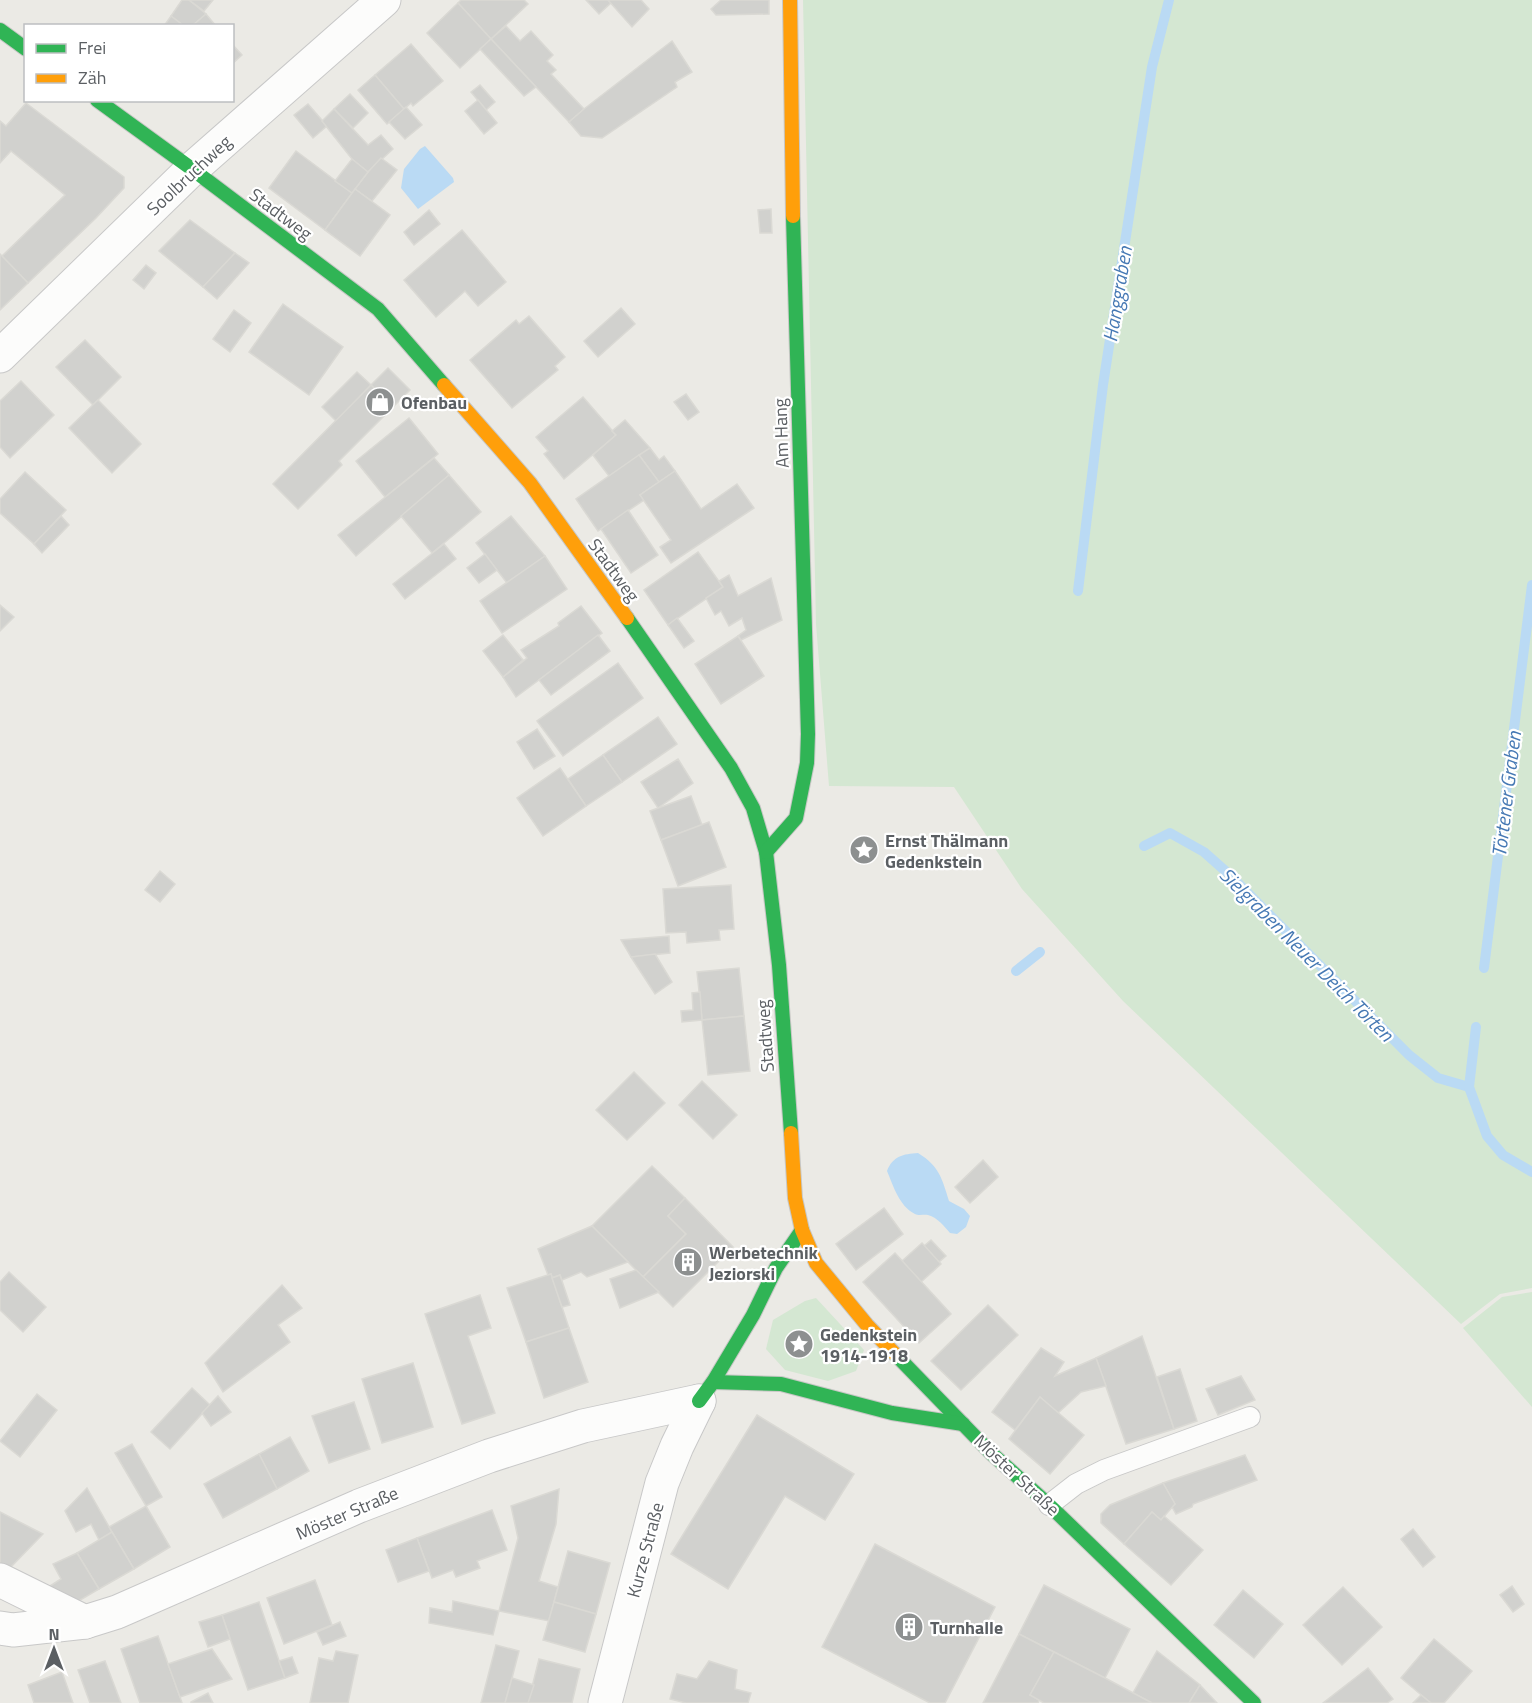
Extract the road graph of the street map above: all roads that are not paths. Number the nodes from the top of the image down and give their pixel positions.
1 (384, 0) edge
2 (790, 0) edge
3 (0, 30) edge
4 (24, 48) edge
5 (100, 102) edge
6 (192, 169) junction
7 (0, 356) edge
8 (766, 852) junction
9 (802, 1230) junction
10 (706, 1391) junction
11 (1250, 1417) dead end
12 (963, 1424) junction
13 (1049, 1505) junction
14 (0, 1580) edge
15 (85, 1622) junction
16 (0, 1628) edge
17 (605, 1703) edge
18 (1254, 1703) edge

1 - 6 street, Soolbruchweg
2 - 8 street, Am Hang
3 - 4 street
5 - 6 street, Stadtweg
6 - 7 street, Soolbruchweg
6 - 8 street, Stadtweg
8 - 9 street, Stadtweg
9 - 10 street
9 - 12 street, Möster Straße
10 - 12 street
10 - 15 street, Möster Straße
10 - 17 street, Kurze Straße
11 - 13 lane
12 - 13 street, Möster Straße
13 - 18 street, Möster Straße
14 - 15 street
15 - 16 street, Möster Straße

